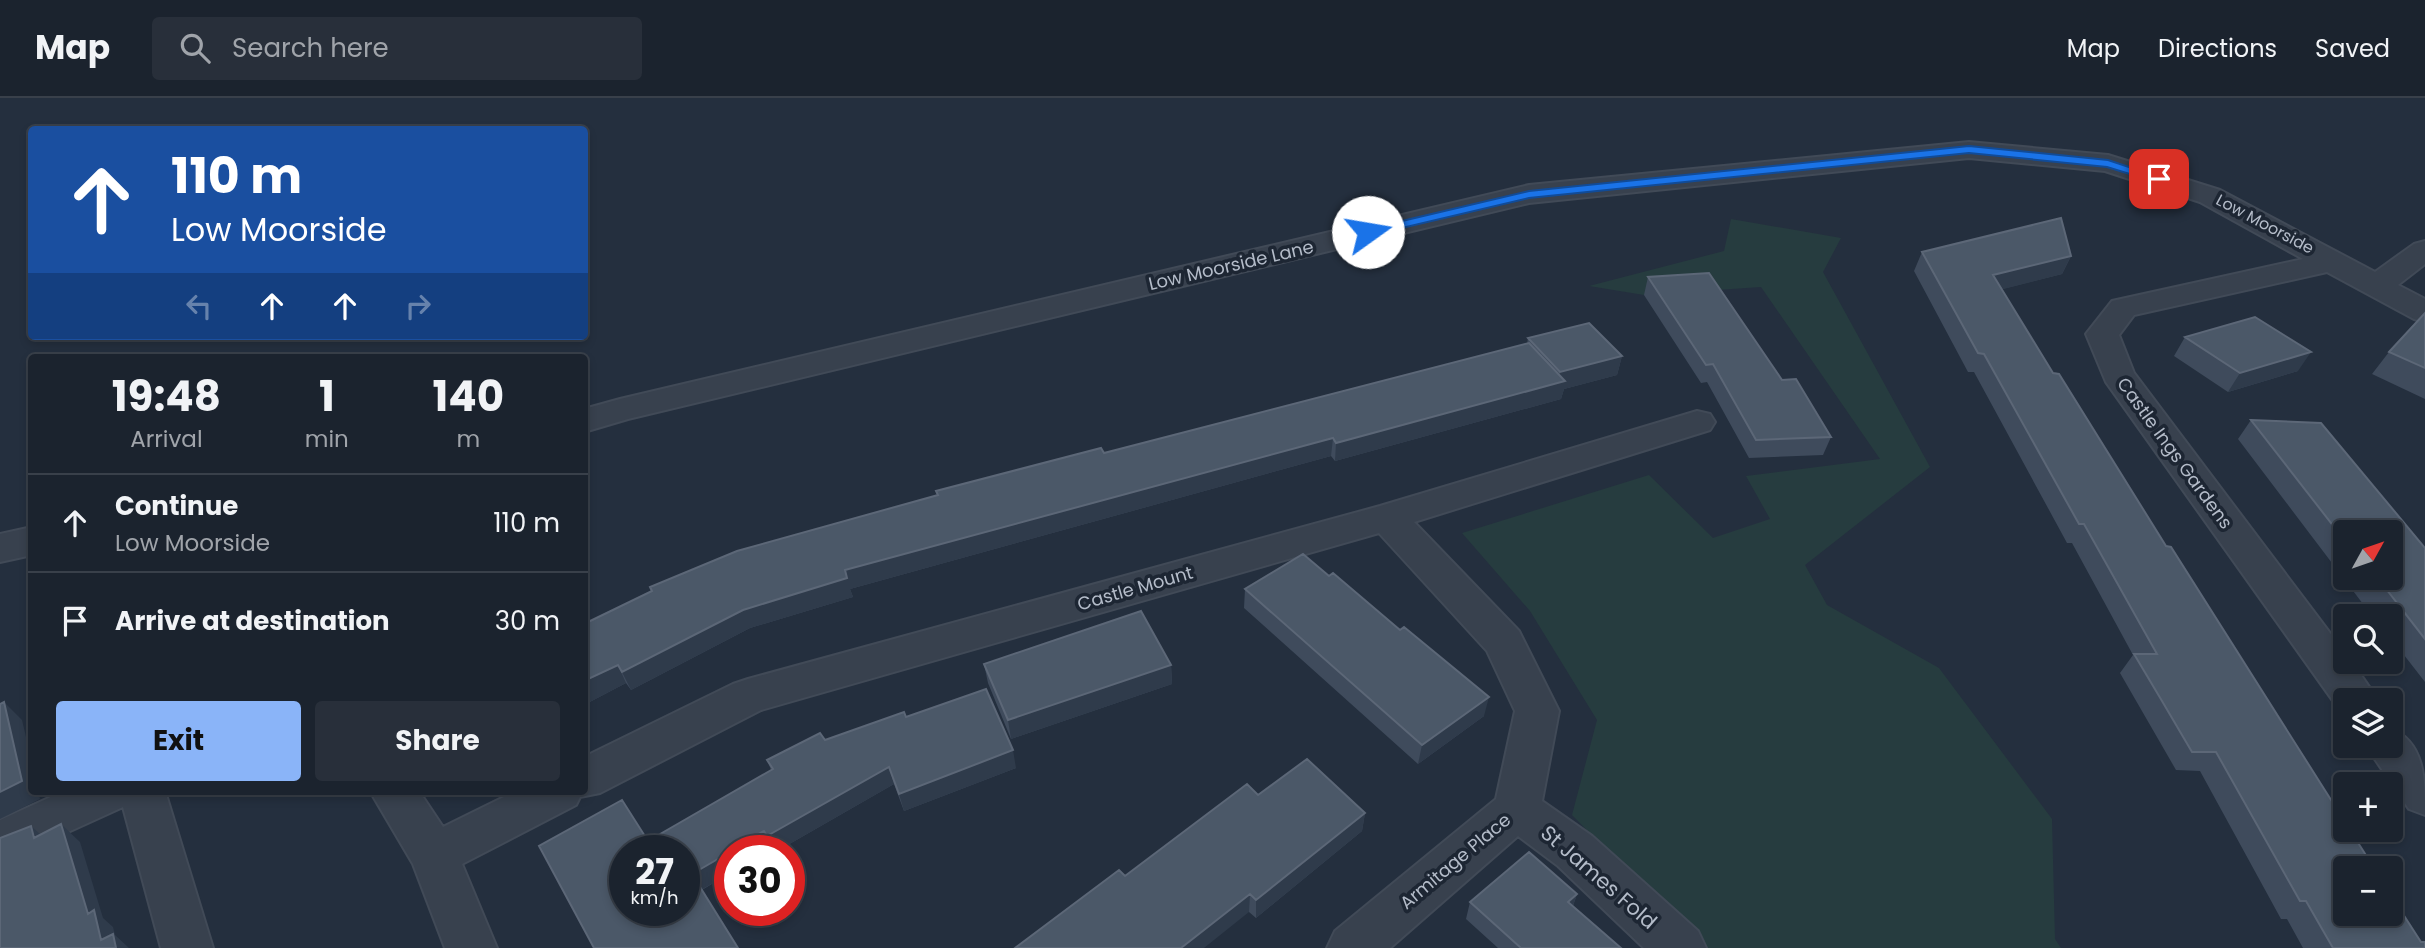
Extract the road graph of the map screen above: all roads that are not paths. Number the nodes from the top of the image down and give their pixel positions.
1 (1969, 150) joint
2 (2425, 250) edge
3 (2334, 261) junction
4 (2376, 286) junction
5 (2425, 312) edge
6 (588, 420) edge
7 (1697, 422) dead end
8 (1387, 517) junction
9 (28, 542) edge
10 (0, 548) edge
11 (2347, 688) edge
12 (2398, 758) edge
13 (588, 777) edge
14 (102, 795) edge
15 (143, 795) edge
16 (396, 795) edge
17 (552, 795) edge
18 (2425, 795) edge
19 (1517, 809) junction
20 (0, 842) edge
21 (434, 855) junction
22 (187, 948) edge
23 (471, 948) edge
24 (1353, 948) edge
25 (1680, 948) edge

1 - 3 street, Low Moorside
1 - 6 street, Low Moorside Lane
2 - 4 street
3 - 4 street, Low Moorside
3 - 11 street, Castle Ings Gardens
4 - 5 street, Low Moorside
7 - 8 street, Castle Mount
8 - 13 street, Castle Mount
8 - 19 street, Armitage Place
9 - 10 street
12 - 18 street
14 - 20 street
15 - 22 street
16 - 21 street
17 - 21 street
19 - 24 street, Armitage Place
19 - 25 street, St James Fold
21 - 23 street

